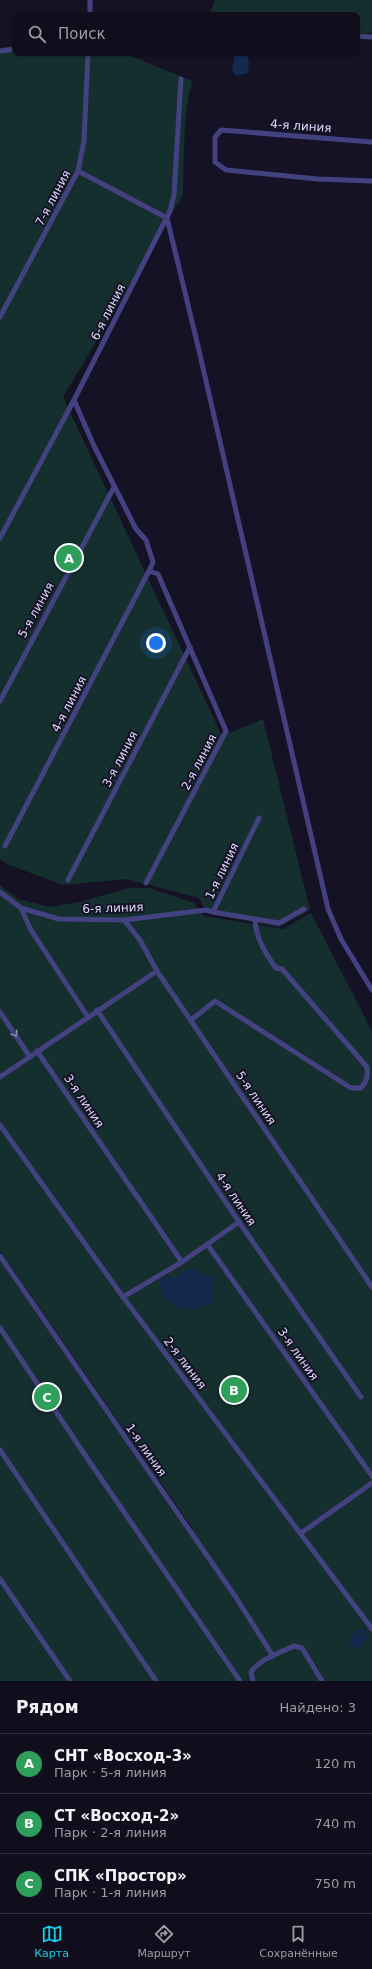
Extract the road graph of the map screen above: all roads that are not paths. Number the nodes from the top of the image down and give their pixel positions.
1 (90, 0) edge
2 (90, 12) edge
3 (360, 36) edge
4 (372, 37) edge
5 (12, 49) edge
6 (0, 51) edge
7 (88, 56) edge
8 (181, 80) dead end
9 (372, 142) edge
10 (78, 171) junction
11 (372, 181) edge
12 (167, 218) junction
13 (0, 317) edge
14 (74, 400) junction
15 (114, 487) junction
16 (0, 538) edge
17 (149, 571) junction
18 (190, 647) junction
19 (0, 701) edge
20 (259, 818) dead end
21 (5, 846) dead end
22 (68, 880) dead end
23 (146, 883) dead end
24 (0, 892) edge
25 (21, 908) junction
26 (304, 909) dead end
27 (213, 912) junction
28 (124, 920) junction
29 (255, 920) junction
30 (157, 971) junction
31 (372, 990) edge
32 (97, 1010) junction
33 (0, 1012) edge
34 (88, 1017) junction
35 (191, 1020) junction
36 (37, 1051) junction
37 (30, 1057) junction
38 (0, 1077) edge
39 (0, 1125) edge
40 (239, 1222) junction
41 (207, 1244) junction
42 (0, 1256) edge
43 (182, 1262) junction
44 (372, 1287) edge
45 (123, 1298) junction
46 (0, 1328) edge
47 (361, 1397) dead end
48 (0, 1450) edge
49 (372, 1476) edge
50 (372, 1484) edge
51 (301, 1533) junction
52 (0, 1579) edge
53 (372, 1629) edge
54 (273, 1656) junction
55 (70, 1681) edge
56 (156, 1681) edge
57 (240, 1681) edge
58 (253, 1681) edge
59 (322, 1681) edge

1 - 2 street
3 - 4 street
5 - 6 street
7 - 10 street, 7-я линия
8 - 12 street, 6-я линия
9 - 11 street, 4-я линия
10 - 12 street
10 - 13 street, 7-я линия
12 - 14 street, 6-я линия
12 - 31 street
14 - 15 street
14 - 16 street, 6-я линия
15 - 17 street
15 - 19 street, 5-я линия
17 - 18 street
17 - 21 street, 4-я линия
18 - 22 street, 3-я линия
18 - 23 street, 2-я линия
20 - 27 street, 1-я линия
24 - 25 street
25 - 28 street, 6-я линия
25 - 34 street
26 - 29 street, 1-я линия
27 - 28 street, 6-я линия
27 - 29 street, 1-я линия
28 - 30 street, 5-я линия
29 - 35 street
30 - 32 street
30 - 35 street, 5-я линия
32 - 34 street
32 - 40 street, 4-я линия
33 -> 37 street
34 - 36 street
35 - 44 street, 5-я линия
36 - 37 street
36 - 43 street, 3-я линия
37 - 38 street
39 - 45 street, 2-я линия
40 - 41 street
40 - 47 street, 4-я линия
41 - 43 street
41 - 49 street, 3-я линия
42 - 54 street, 1-я линия
43 - 45 street
45 - 51 street, 2-я линия
46 - 57 street
48 - 56 street
50 - 51 street
51 - 53 street, 2-я линия
52 - 55 street
54 - 58 street
54 - 59 street

